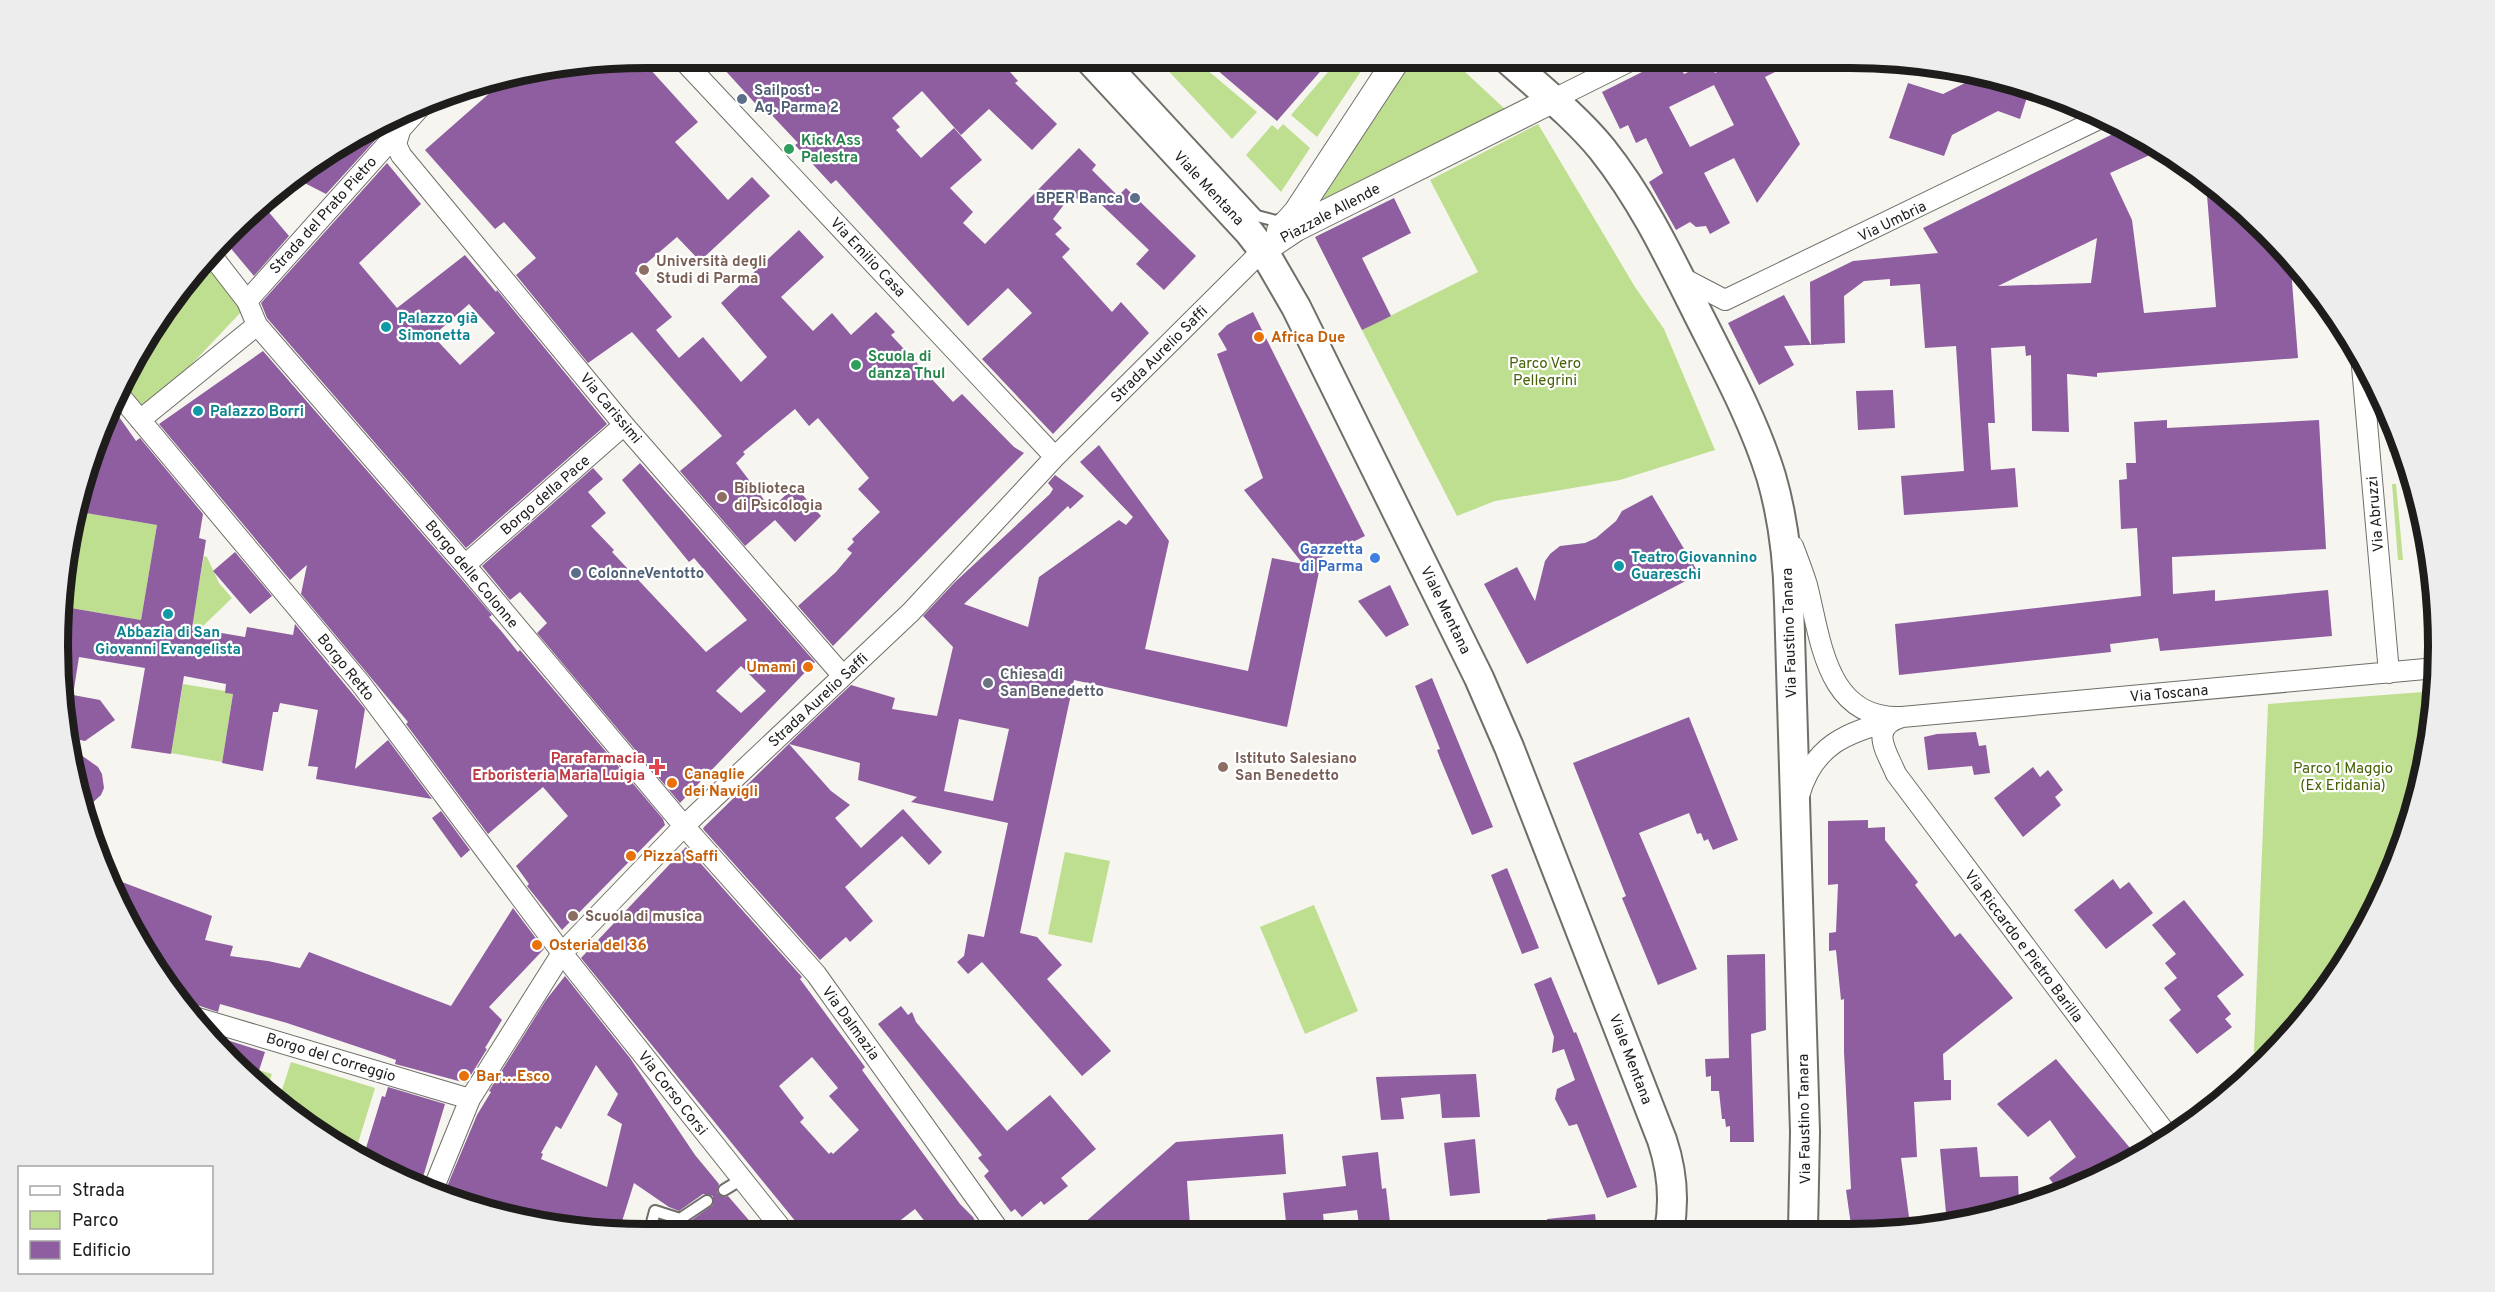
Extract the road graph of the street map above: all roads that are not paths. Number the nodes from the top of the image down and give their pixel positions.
1 (690, 68) edge
2 (1097, 68) edge
3 (1120, 68) edge
4 (1391, 68) edge
5 (1517, 68) edge
6 (1616, 68) edge
7 (1552, 100) junction
8 (411, 118) edge
9 (2093, 122) edge
10 (400, 131) junction
11 (1297, 212) junction
12 (1263, 250) junction
13 (215, 260) edge
14 (1679, 276) junction
15 (246, 301) junction
16 (257, 325) junction
17 (2363, 381) edge
18 (123, 399) edge
19 (140, 420) junction
20 (624, 425) junction
21 (1055, 457) junction
22 (1776, 496) junction
23 (465, 565) junction
24 (2427, 669) edge
25 (2389, 672) junction
26 (843, 676) junction
27 (1851, 699) junction
28 (1902, 717) junction
29 (1871, 727) junction
30 (1886, 753) junction
31 (1795, 818) junction
32 (684, 826) junction
33 (562, 953) junction
34 (205, 1020) edge
35 (470, 1099) junction
36 (2164, 1131) edge
37 (742, 1179) junction
38 (435, 1184) edge
39 (724, 1190) dead end
40 (707, 1201) dead end
41 (652, 1224) edge
42 (778, 1224) edge
43 (995, 1224) edge
44 (1671, 1224) edge
45 (1803, 1224) edge

1 - 21 street, Via Emilio Casa
2 - 12 main road, Viale Mentana
3 - 11 lane, Viale Mentana
4 - 11 street, Piazzale Allende
5 - 7 main road
6 - 7 street
7 - 12 street, Piazzale Allende
7 - 14 main road, Via Faustino Tanara
8 - 10 street, Strada del Prato Pietro
9 - 14 street, Via Umbria
10 - 15 street, Strada del Prato Pietro
10 - 20 street, Via Carissimi
11 - 12 street, Piazzale Allende
12 - 21 street, Strada Aurelio Saffi
12 - 44 main road, Viale Mentana
13 - 15 street, Borgo delle Colonne
14 - 22 main road, Via Faustino Tanara
15 - 16 street, Borgo delle Colonne
16 - 19 street
16 - 23 street, Borgo delle Colonne
17 - 25 street, Via Abruzzi
18 - 19 street, Borgo Retto
19 - 33 street, Borgo Retto
20 - 23 street, Borgo della Pace
20 - 26 street, Via Carissimi
21 - 26 street, Strada Aurelio Saffi
22 - 27 street, Via Toscana
22 - 31 main road, Via Faustino Tanara
23 - 32 street, Borgo delle Colonne
24 - 25 street, Via Toscana
25 - 28 street, Via Toscana
26 - 32 street, Strada Aurelio Saffi
27 - 28 street, Via Toscana
27 - 29 street, Via Riccardo e Pietro Barilla
28 - 29 street, Via Toscana
28 - 30 street
29 - 30 street, Via Riccardo e Pietro Barilla
29 - 31 street, Via Toscana
30 - 36 street, Via Riccardo e Pietro Barilla
31 - 45 main road, Via Faustino Tanara
32 - 33 street, Strada Aurelio Saffi
32 - 43 street, Via Dalmazia
33 - 35 street, Strada Aurelio Saffi
33 - 37 street, Via Corso Corsi
34 - 35 street, Borgo del Correggio
35 - 38 street, Strada Aurelio Saffi
37 - 39 lane
37 - 42 street, Via Corso Corsi
40 - 41 lane

